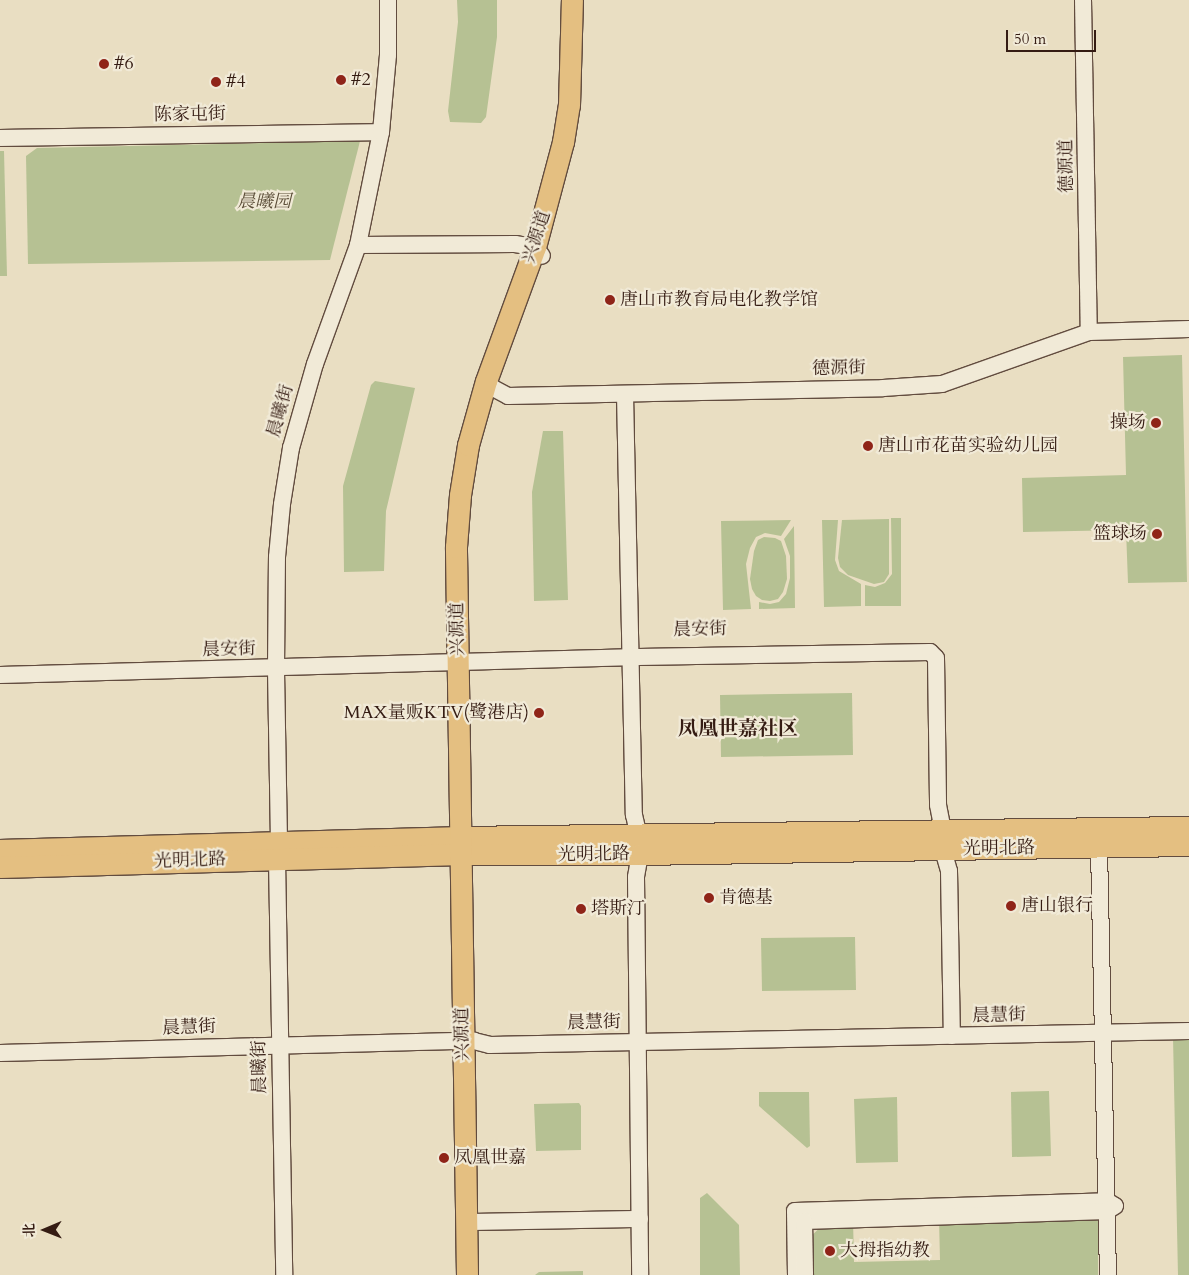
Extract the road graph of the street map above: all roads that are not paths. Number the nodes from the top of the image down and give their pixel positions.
1 (388, 0) edge
2 (396, 0) edge
3 (572, 0) edge
4 (582, 0) edge
5 (1083, 0) edge
6 (381, 132) junction
7 (0, 138) edge
8 (360, 248) junction
9 (537, 251) junction
10 (1189, 329) edge
11 (1089, 332) junction
12 (489, 385) junction
13 (627, 394) junction
14 (634, 654) junction
15 (465, 661) junction
16 (280, 668) junction
17 (0, 675) edge
18 (1189, 827) edge
19 (943, 840) junction
20 (639, 845) junction
21 (1189, 845) edge
22 (466, 846) junction
23 (1104, 847) junction
24 (0, 850) edge
25 (282, 850) junction
26 (0, 867) edge
27 (1189, 1023) edge
28 (1108, 1029) junction
29 (1189, 1031) edge
30 (948, 1032) junction
31 (641, 1037) junction
32 (469, 1038) junction
33 (284, 1042) junction
34 (0, 1045) edge
35 (0, 1053) edge
36 (1110, 1206) junction
37 (640, 1219) junction
38 (472, 1222) junction
39 (284, 1275) edge
40 (291, 1275) edge
41 (467, 1275) edge
42 (478, 1275) edge
43 (640, 1275) edge
44 (648, 1275) edge
45 (796, 1275) edge
46 (805, 1275) edge
47 (1108, 1275) edge
48 (1116, 1275) edge

1 - 6 street, 晨曦街
2 - 8 street, 晨曦街
3 - 9 main road, 兴源道
4 - 9 main road, 兴源道
5 - 11 street, 德源道
6 - 7 street, 陈家屯街
6 - 8 street, 晨曦街
8 - 9 street
8 - 16 street, 晨曦街
9 - 12 main road, 兴源道
10 - 11 street, 德源街
11 - 13 street, 德源街
12 - 13 street, 德源街
12 - 15 main road, 兴源道
13 - 14 street
14 - 15 street, 晨安街
14 - 19 street, 晨安街
14 - 20 street
15 - 16 street, 晨安街
15 - 22 main road, 兴源道
16 - 17 street, 晨安街
16 - 25 street, 晨曦街
18 - 19 main road, 光明北路
19 - 20 main road, 光明北路
19 - 23 main road, 光明北路
19 - 30 street
20 - 22 main road, 光明北路
20 - 31 street
21 - 23 main road, 光明北路
22 - 25 main road, 光明北路
22 - 32 main road, 兴源道
23 - 28 street
24 - 25 main road, 光明北路
25 - 26 main road, 光明北路
25 - 33 street, 晨曦街
27 - 28 street, 晨慧街
28 - 29 street, 晨慧街
28 - 30 street, 晨慧街
28 - 36 street
30 - 31 street, 晨慧街
31 - 32 street, 晨慧街
31 - 37 street
31 - 44 street
32 - 33 street, 晨慧街
32 - 38 main road, 兴源道
33 - 34 street, 晨慧街
33 - 35 street, 晨慧街
33 - 39 street, 晨曦街
33 - 40 street, 晨曦街
36 - 45 street
36 - 46 street
36 - 47 street
36 - 48 street
37 - 38 street
37 - 43 street
38 - 41 main road, 兴源道
38 - 42 main road, 兴源道

